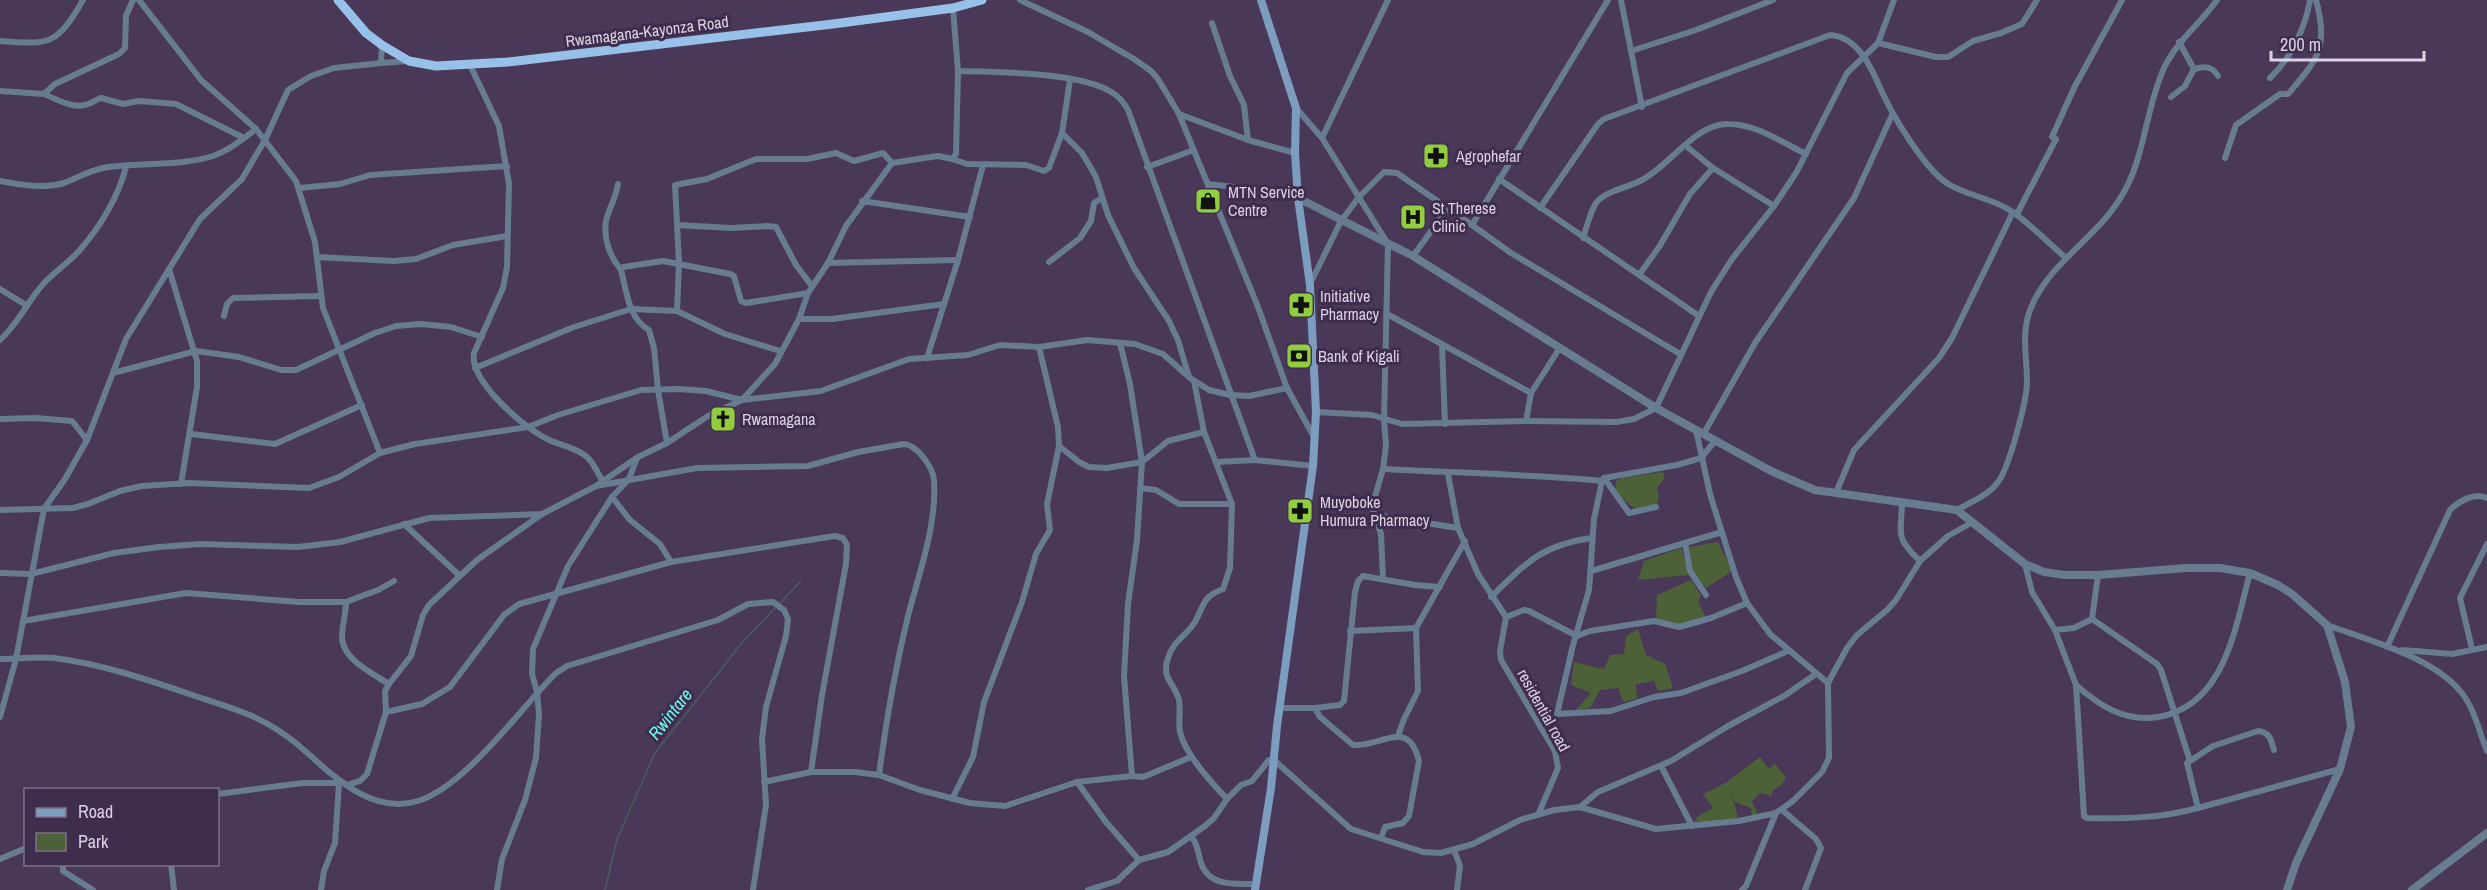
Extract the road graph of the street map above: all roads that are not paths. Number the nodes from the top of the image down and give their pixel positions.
1 (83, 0) edge
2 (134, 0) edge
3 (139, 0) edge
4 (338, 0) edge
5 (981, 0) edge
6 (1020, 0) edge
7 (1261, 0) edge
8 (1388, 0) edge
9 (1622, 0) edge
10 (1773, 0) edge
11 (1894, 0) edge
12 (2037, 0) edge
13 (2121, 0) edge
14 (2217, 0) edge
15 (2310, 0) edge
16 (2316, 0) edge
17 (1607, 2) edge
18 (953, 8) junction
19 (1212, 23) dead end
20 (0, 41) edge
21 (2179, 42) junction
22 (1878, 43) junction
23 (382, 45) junction
24 (1631, 51) junction
25 (1865, 57) junction
26 (409, 61) junction
27 (381, 63) junction
28 (470, 65) junction
29 (2194, 69) junction
30 (957, 70) junction
31 (2218, 76) dead end
32 (2270, 78) dead end
33 (1070, 80) junction
34 (0, 91) edge
35 (44, 94) junction
36 (2171, 97) dead end
37 (1642, 107) junction
38 (1296, 108) junction
39 (1179, 114) junction
40 (1892, 115) junction
41 (256, 129) junction
42 (1062, 133) junction
43 (244, 138) junction
44 (1322, 138) junction
45 (265, 140) junction
46 (1248, 140) junction
47 (1686, 146) junction
48 (1194, 150) junction
49 (1295, 153) junction
50 (1806, 154) junction
51 (2225, 158) dead end
52 (952, 159) junction
53 (892, 163) junction
54 (984, 165) junction
55 (507, 166) junction
56 (126, 167) junction
57 (1148, 167) junction
58 (1713, 168) junction
59 (1499, 179) junction
60 (0, 181) edge
61 (618, 184) dead end
62 (1208, 184) junction
63 (300, 188) junction
64 (1359, 197) junction
65 (1102, 198) junction
66 (1298, 198) junction
67 (862, 201) junction
68 (1773, 206) junction
69 (1540, 208) junction
70 (1447, 209) junction
71 (2013, 212) junction
72 (970, 217) junction
73 (1341, 221) junction
74 (678, 225) junction
75 (1472, 225) junction
76 (507, 237) junction
77 (1582, 238) junction
78 (1388, 244) junction
79 (1413, 256) junction
80 (317, 257) junction
81 (2066, 258) junction
82 (958, 260) junction
83 (1049, 262) dead end
84 (679, 263) junction
85 (828, 263) junction
86 (169, 269) junction
87 (621, 270) junction
88 (1639, 275) junction
89 (1310, 285) junction
90 (0, 289) edge
91 (810, 290) junction
92 (320, 296) junction
93 (944, 304) junction
94 (26, 305) junction
95 (631, 309) junction
96 (677, 311) junction
97 (1387, 315) junction
98 (224, 316) dead end
99 (1699, 316) junction
100 (799, 320) junction
101 (482, 337) junction
102 (0, 340) edge
103 (1120, 343) junction
104 (1442, 345) junction
105 (1039, 347) junction
106 (340, 349) junction
107 (1559, 349) junction
108 (196, 351) junction
109 (780, 351) junction
110 (1680, 354) junction
111 (927, 358) junction
112 (476, 368) junction
113 (113, 373) junction
114 (1192, 380) junction
115 (1287, 388) junction
116 (658, 390) junction
117 (1532, 393) junction
118 (1230, 395) junction
119 (742, 399) junction
120 (362, 405) junction
121 (1656, 408) junction
122 (1316, 412) junction
123 (0, 419) edge
124 (1384, 419) junction
125 (1526, 421) junction
126 (1445, 424) junction
127 (528, 427) junction
128 (1700, 431) junction
129 (1204, 432) junction
130 (191, 434) junction
131 (87, 440) junction
132 (1315, 440) junction
133 (1715, 441) junction
134 (667, 443) junction
135 (1059, 446) junction
136 (380, 453) junction
137 (638, 457) junction
138 (1701, 458) junction
139 (1255, 460) junction
140 (1142, 462) junction
141 (1216, 462) junction
142 (1313, 466) junction
143 (1383, 469) junction
144 (1448, 474) junction
145 (629, 479) junction
146 (1603, 479) junction
147 (602, 480) junction
148 (181, 484) junction
149 (596, 486) junction
150 (1140, 488) junction
151 (1836, 493) junction
152 (612, 497) junction
153 (2487, 498) edge
154 (1902, 503) junction
155 (1232, 504) junction
156 (1656, 507) dead end
157 (44, 509) junction
158 (0, 510) edge
159 (1957, 510) junction
160 (542, 514) junction
161 (1376, 515) junction
162 (1971, 523) junction
163 (404, 524) junction
164 (1458, 528) junction
165 (1722, 532) junction
166 (1592, 538) junction
167 (1465, 541) junction
168 (1685, 543) junction
169 (1302, 544) junction
170 (2487, 544) edge
171 (1920, 561) junction
172 (671, 562) junction
173 (2025, 564) junction
174 (1591, 571) junction
175 (0, 573) edge
176 (2250, 573) junction
177 (31, 574) junction
178 (2098, 575) junction
179 (460, 576) junction
180 (1383, 578) junction
181 (394, 580) dead end
182 (1440, 586) junction
183 (559, 591) junction
184 (1706, 595) dead end
185 (1491, 597) junction
186 (346, 603) junction
187 (1747, 603) junction
188 (1506, 617) junction
189 (2092, 620) junction
190 (23, 621) junction
191 (2326, 625) junction
192 (1416, 628) junction
193 (2055, 630) junction
194 (1350, 632) junction
195 (1577, 636) junction
196 (2387, 647) junction
197 (2487, 647) edge
198 (2472, 649) junction
199 (2398, 650) junction
200 (1788, 651) junction
201 (16, 659) junction
202 (0, 660) edge
203 (1816, 674) junction
204 (1828, 683) junction
205 (388, 684) junction
206 (2076, 685) junction
207 (537, 692) junction
208 (1281, 708) junction
209 (1315, 708) junction
210 (386, 712) junction
211 (2174, 714) junction
212 (0, 717) edge
213 (1277, 736) junction
214 (1398, 736) junction
215 (2274, 750) dead end
216 (2487, 751) edge
217 (1191, 757) junction
218 (1275, 761) junction
219 (2190, 761) junction
220 (1661, 766) junction
221 (2340, 769) junction
222 (811, 772) junction
223 (879, 775) junction
224 (1132, 776) junction
225 (764, 782) junction
226 (1077, 782) junction
227 (343, 784) junction
228 (219, 794) edge
229 (952, 799) junction
230 (1227, 799) junction
231 (1580, 807) junction
232 (2198, 808) junction
233 (1779, 812) junction
234 (1538, 815) junction
235 (1692, 826) junction
236 (2487, 833) edge
237 (1191, 836) junction
238 (1263, 838) junction
239 (1381, 838) junction
240 (24, 849) edge
241 (1454, 850) junction
242 (0, 859) edge
243 (1139, 860) junction
244 (63, 866) edge
245 (171, 866) edge
246 (1255, 887) edge
247 (1746, 889) edge
248 (93, 890) edge
249 (174, 890) edge
250 (321, 890) edge
251 (497, 890) edge
252 (753, 890) edge
253 (1088, 890) edge
254 (1457, 890) edge
255 (1805, 890) edge
256 (2287, 890) edge
257 (2412, 890) edge

1 - 20 street
2 - 35 street
3 - 41 street
4 - 23 highway, Rwamagana-Kayonza Road
5 - 18 highway, Rwamagana-Kayonza Road
6 - 39 street
7 - 38 main road
8 - 44 street
9 - 17 street
9 - 24 street
10 - 24 street
11 - 22 street
12 - 22 street
13 - 71 street
14 - 21 street
15 - 32 street
16 - 51 street
17 - 59 street
18 - 28 highway, Rwamagana-Kayonza Road
18 - 30 street
19 - 46 street
21 - 29 street
21 - 81 street
22 - 25 street
23 - 26 highway, Rwamagana-Kayonza Road
23 - 27 street
24 - 37 street
25 - 37 street
25 - 40 street
25 - 50 street
26 - 27 street
26 - 28 highway, Rwamagana-Kayonza Road
27 - 45 street
28 - 55 street
29 - 31 street
29 - 36 street
30 - 33 street
30 - 52 street
33 - 42 street
33 - 57 street
34 - 35 street
35 - 43 street
37 - 69 street
38 - 44 street
38 - 49 main road
39 - 46 street
39 - 48 street
40 - 71 street
40 - 128 street
41 - 43 street
41 - 45 street
42 - 54 street
42 - 65 street
43 - 56 street
44 - 64 street
45 - 63 street
45 - 86 street
46 - 49 street
47 - 50 street
47 - 58 street
47 - 77 street
48 - 57 street
48 - 62 street
49 - 66 main road
50 - 68 street
52 - 53 street
52 - 54 street
53 - 67 street
53 - 74 street
54 - 72 street
55 - 63 street
55 - 76 street
56 - 60 street
56 - 94 street
57 - 118 street
58 - 68 street
58 - 88 street
59 - 69 street
59 - 75 street
61 - 87 street
62 - 66 street
62 - 115 street
63 - 80 street
64 - 70 street
64 - 73 street
64 - 78 street
65 - 83 street
65 - 114 street
66 - 73 street
66 - 89 main road
67 - 72 street
67 - 85 street
68 - 99 street
69 - 77 street
70 - 75 street
70 - 79 street
71 - 81 street
71 - 151 street
72 - 82 street
73 - 78 street
73 - 89 street
74 - 84 street
74 - 91 street
75 - 110 street
76 - 80 street
76 - 101 street
77 - 88 street
78 - 79 street
78 - 97 street
79 - 107 street
80 - 92 street
81 - 159 street
82 - 85 street
82 - 93 street
84 - 87 street
84 - 91 street
84 - 96 street
85 - 91 street
86 - 108 street
86 - 113 street
87 - 95 street
88 - 99 street
89 - 122 main road
90 - 94 street
91 - 100 street
92 - 98 street
92 - 106 street
93 - 100 street
93 - 111 street
94 - 102 street
95 - 96 street
95 - 112 street
95 - 116 street
96 - 109 street
97 - 104 street
97 - 124 street
99 - 110 street
100 - 109 street
101 - 106 street
101 - 112 street
103 - 105 street
103 - 114 street
103 - 140 street
104 - 117 street
104 - 126 street
105 - 111 street
105 - 135 street
106 - 108 street
106 - 120 street
107 - 117 street
107 - 121 street
108 - 113 street
108 - 130 street
109 - 119 street
110 - 121 street
111 - 119 street
112 - 127 street
113 - 131 street
114 - 118 street
114 - 129 street
115 - 118 street
115 - 132 street
116 - 119 street
116 - 127 street
116 - 134 street
117 - 125 street
118 - 139 street
119 - 134 street
120 - 130 street
120 - 136 street
121 - 125 street
121 - 128 street
122 - 124 street
122 - 132 main road
123 - 131 street
124 - 126 street
124 - 143 street
125 - 126 street
127 - 136 street
127 - 147 street
128 - 133 street
128 - 138 street
129 - 140 street
129 - 141 street
130 - 148 street
131 - 157 street
132 - 142 main road
133 - 138 street
133 - 151 street
134 - 137 street
135 - 140 street
135 - 229 street
136 - 148 street
137 - 145 street
137 - 147 street
138 - 146 street
138 - 165 street
139 - 141 street
139 - 142 street
140 - 150 street
141 - 155 street
142 - 169 main road
143 - 144 street
143 - 161 street
144 - 146 street
144 - 164 street
145 - 149 street
145 - 152 street
145 - 223 street
146 - 156 street
146 - 166 street, residential road
147 - 149 street
148 - 157 street
149 - 160 street
150 - 155 street
150 - 224 street
151 - 154 street
152 - 172 street
152 - 183 street
153 - 196 street
154 - 159 street
154 - 171 street
155 - 217 street
157 - 158 street
157 - 177 street
159 - 162 street
160 - 163 street
160 - 179 street
161 - 164 street
161 - 180 street
162 - 171 street
162 - 173 street
163 - 177 street
163 - 179 street
164 - 167 street
165 - 168 street
165 - 187 street
166 - 174 street, residential road
166 - 185 street
167 - 182 street
167 - 185 street
168 - 174 street
168 - 184 street
169 - 208 main road
169 - 213 street
170 - 198 street
171 - 204 street
172 - 183 street
172 - 222 street
173 - 178 street
173 - 193 street
174 - 195 street, residential road
175 - 177 street
176 - 178 street
176 - 191 street
176 - 211 street
177 - 190 street
178 - 189 street
179 - 205 street
180 - 182 street
180 - 194 street
181 - 186 street
182 - 192 street
183 - 207 street
183 - 210 street
185 - 188 street
186 - 190 street
186 - 205 street
187 - 195 street
187 - 200 street
188 - 195 street
188 - 234 street, residential road
189 - 193 street
189 - 211 street
190 - 201 street
191 - 196 street
191 - 221 street
192 - 194 street
192 - 214 street
193 - 206 street
194 - 209 street
195 - 200 street, residential road
196 - 199 street
197 - 198 street
198 - 199 street
199 - 216 street
200 - 203 street
201 - 202 street
201 - 212 street
201 - 227 street
203 - 204 street
203 - 220 street
204 - 233 street
205 - 210 street
206 - 211 street
206 - 232 street
207 - 225 street
207 - 227 street
207 - 251 street
208 - 209 street
208 - 213 main road
209 - 214 street
210 - 227 street
211 - 219 street
213 - 218 main road
213 - 238 street
214 - 239 street
215 - 219 street
217 - 224 street
217 - 230 street
218 - 230 street
218 - 238 main road
218 - 239 street
219 - 232 street
220 - 231 street
220 - 235 street
221 - 232 street
221 - 256 street
222 - 223 street
222 - 225 street
223 - 229 street
224 - 226 street
225 - 252 street
226 - 229 street
226 - 243 street
227 - 228 street
227 - 250 street
230 - 237 street
231 - 234 street
231 - 235 street
233 - 235 street
233 - 247 street
233 - 255 street
234 - 241 street
236 - 257 street
237 - 243 street
237 - 246 street
238 - 246 main road
239 - 241 street
240 - 242 street
241 - 254 street
243 - 253 street
244 - 248 street
245 - 249 street

